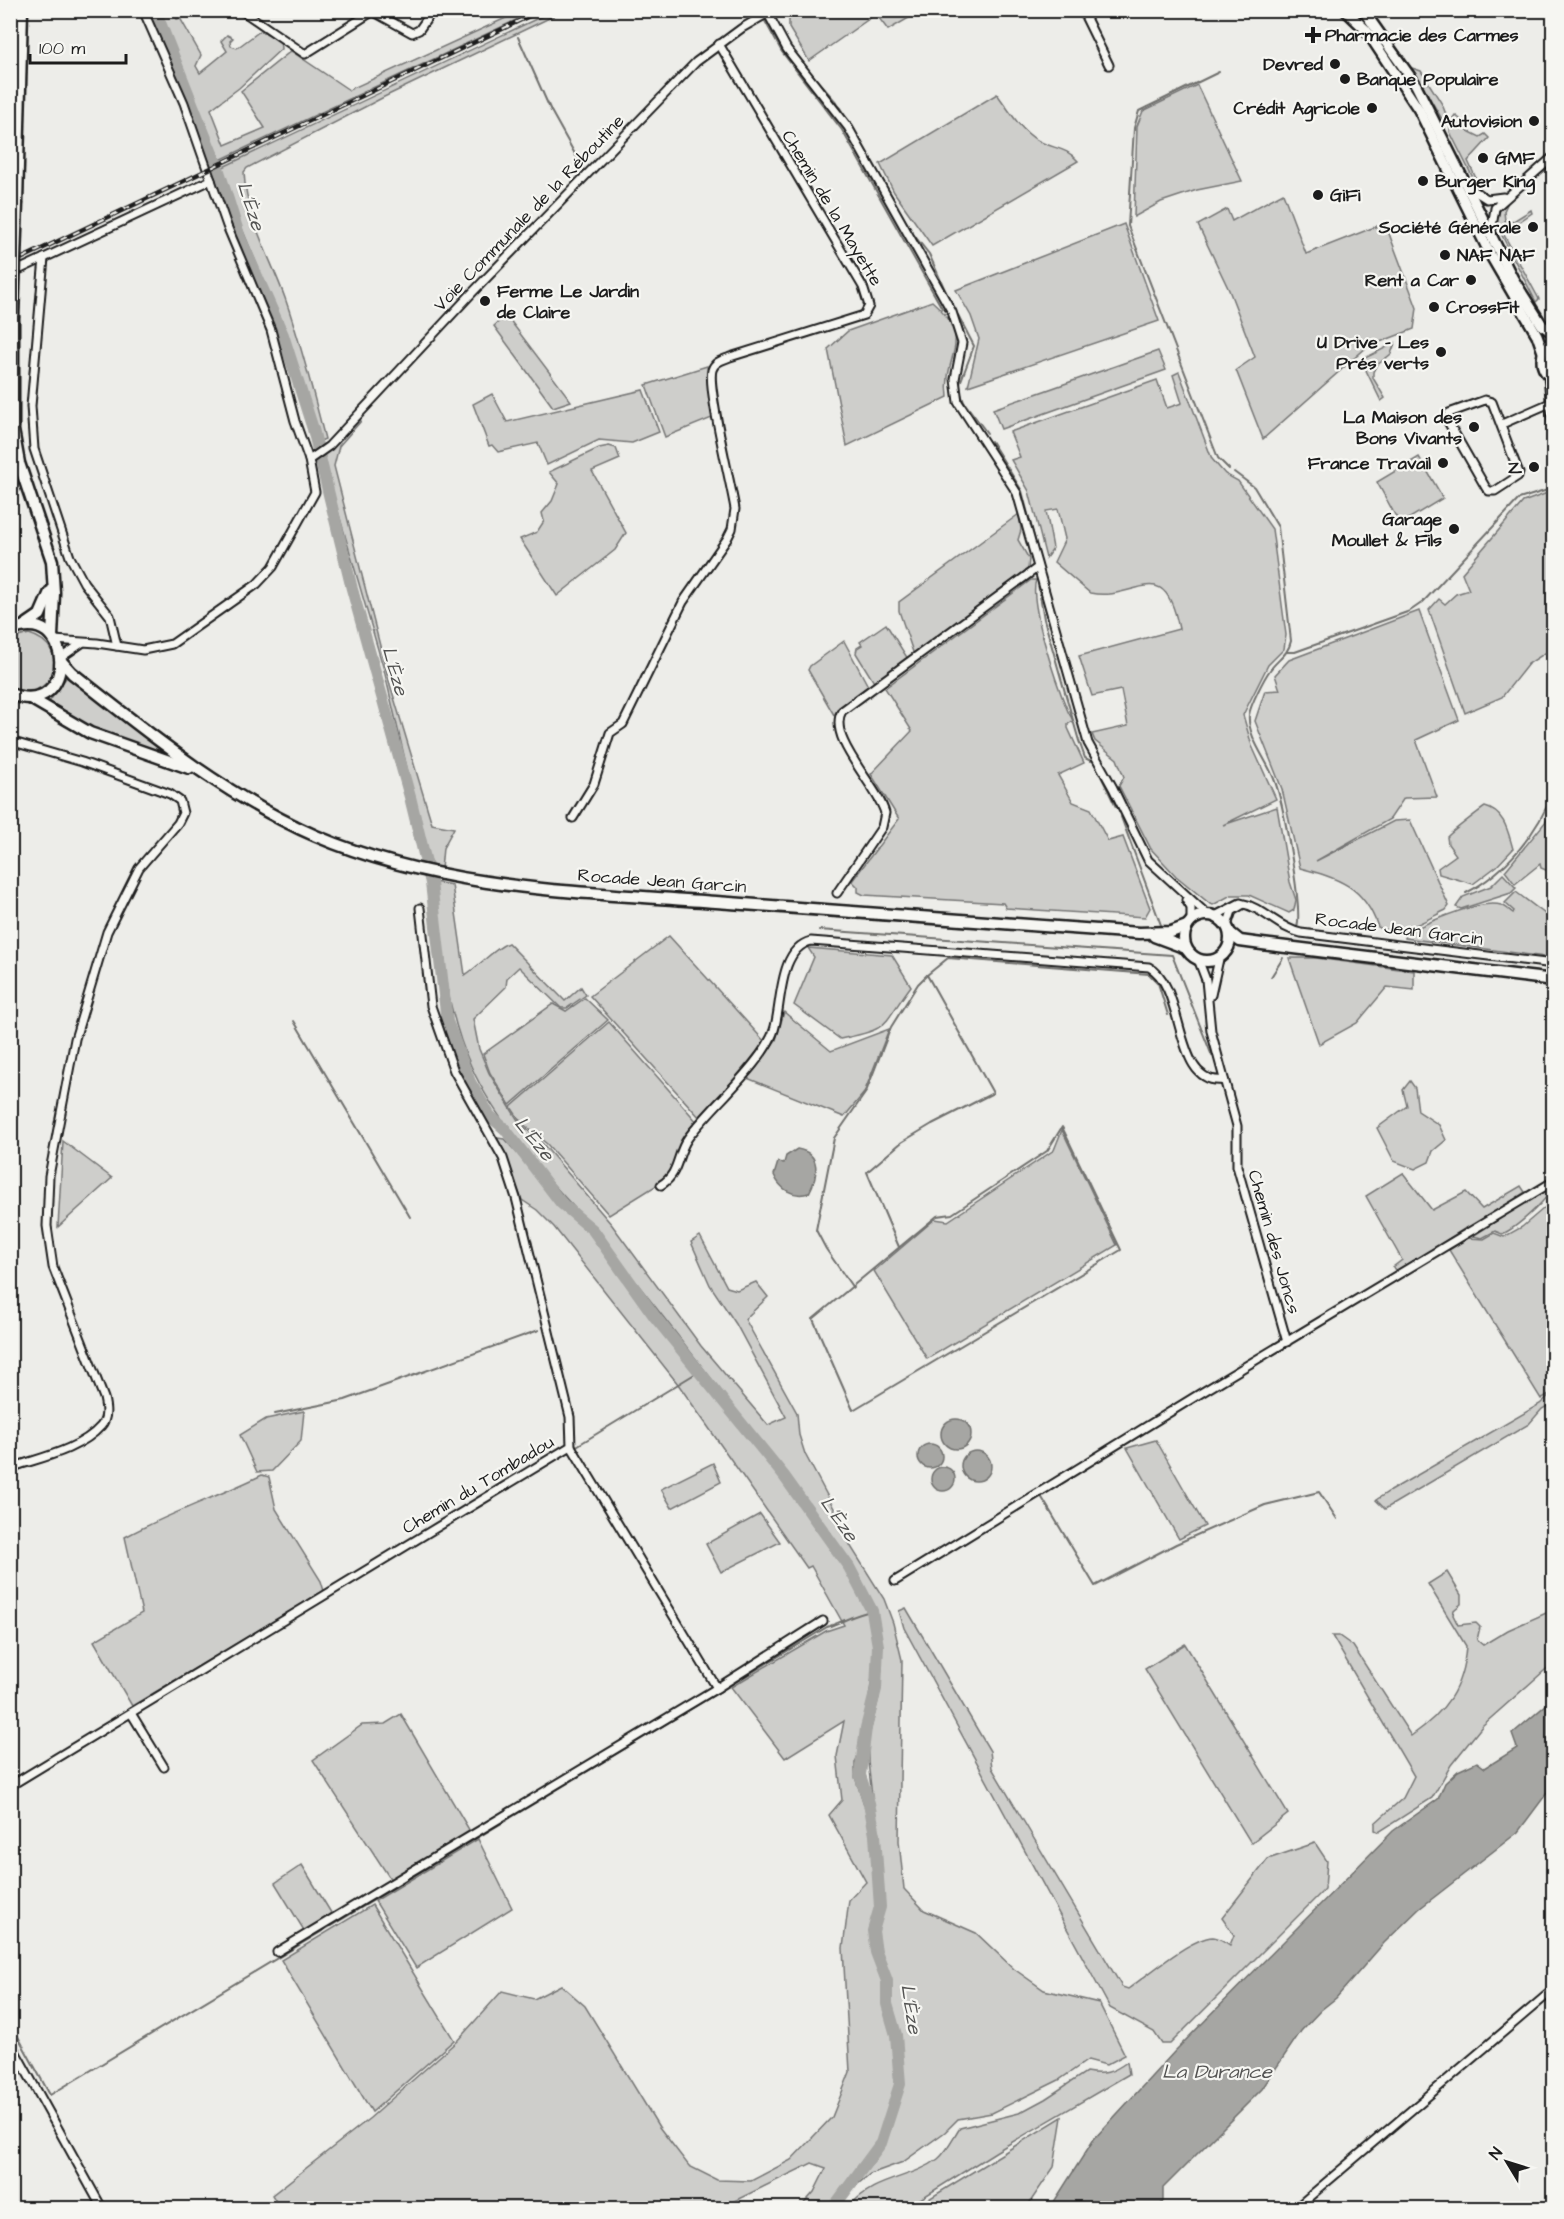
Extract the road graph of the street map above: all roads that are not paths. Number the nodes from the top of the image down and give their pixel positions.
1 (22, 10) edge
2 (143, 10) edge
3 (241, 10) edge
4 (433, 10) edge
5 (1082, 10) edge
6 (1345, 10) edge
7 (1363, 10) edge
8 (375, 11) edge
9 (767, 12) edge
10 (719, 44) junction
11 (1109, 65) dead end
12 (1554, 156) edge
13 (211, 180) junction
14 (1466, 186) junction
15 (1506, 196) junction
16 (1491, 235) junction
17 (44, 258) junction
18 (10, 274) edge
19 (1554, 334) edge
20 (1554, 340) edge
21 (1543, 352) junction
22 (1551, 378) edge
23 (1550, 403) junction
24 (1502, 424) junction
25 (1554, 443) edge
26 (309, 460) junction
27 (1037, 568) junction
28 (53, 584) junction
29 (15, 628) edge
30 (53, 638) junction
31 (85, 642) junction
32 (117, 646) junction
33 (62, 659) junction
34 (18, 698) edge
35 (10, 741) edge
36 (203, 774) junction
37 (573, 818) dead end
38 (1174, 886) junction
39 (837, 893) dead end
40 (1248, 904) junction
41 (420, 908) dead end
42 (1212, 915) junction
43 (1189, 924) junction
44 (1229, 929) junction
45 (1139, 933) junction
46 (1262, 944) junction
47 (1186, 948) junction
48 (1222, 956) junction
49 (1198, 959) junction
50 (1554, 964) edge
51 (1554, 980) edge
52 (1209, 1010) junction
53 (1224, 1080) junction
54 (1554, 1182) edge
55 (661, 1185) dead end
56 (1287, 1342) junction
57 (571, 1446) junction
58 (10, 1468) edge
59 (895, 1581) dead end
60 (823, 1621) dead end
61 (717, 1688) junction
62 (131, 1713) junction
63 (164, 1767) dead end
64 (10, 1786) edge
65 (277, 1952) dead end
66 (1554, 1989) edge
67 (10, 2042) edge
68 (102, 2208) edge
69 (1296, 2208) edge

1 - 28 main road, bridge
2 - 13 street
3 - 8 street
4 - 8 street
5 - 11 street
6 - 21 main road
7 - 14 main road
9 - 10 street, Voie Communale de la Réboutine
9 - 27 street
10 - 26 street, Voie Communale de la Réboutine
10 - 37 street, Chemin de la Mayette
12 - 15 street
13 - 17 street
13 - 26 street
14 - 15 street
14 - 16 main road
15 - 16 street
16 - 19 main road
17 - 18 street
17 - 32 street
20 - 21 main road
21 - 22 main road
22 - 23 street
23 - 24 street
23 - 25 street
24 - 24 street
26 - 32 street
27 - 38 street
27 - 39 street
28 - 29 main road
28 - 30 main road
29 - 30 main road
30 - 31 street
30 - 33 main road
31 - 32 street
31 - 33 street
33 - 34 main road
33 - 36 main road, Rocade Jean Garcin
34 - 36 main road, Rocade Jean Garcin
35 - 58 street
36 - 45 main road, Rocade Jean Garcin
38 - 42 street
38 - 43 street
40 - 42 street
40 - 44 street
40 - 50 street, Rocade Jean Garcin
41 - 57 street, Chemin du Tombadou
42 - 43 main road
42 - 44 main road
43 - 45 main road, Rocade Jean Garcin
43 - 47 main road
44 - 46 main road, Rocade Jean Garcin
44 - 48 main road
45 - 47 main road, Rocade Jean Garcin
46 - 48 main road, Rocade Jean Garcin
46 - 51 main road, Rocade Jean Garcin
47 - 49 main road
48 - 49 main road
48 - 52 street, Chemin des Joncs
49 - 52 street, Chemin des Joncs
52 - 53 street, Chemin des Joncs
53 - 55 street
53 - 56 street, Chemin des Joncs
54 - 56 street
56 - 59 street
57 - 61 street
57 - 62 street, Chemin du Tombadou
60 - 61 street
61 - 65 street
62 - 63 street
62 - 64 street, Chemin du Tombadou
66 - 69 street
67 - 68 street

